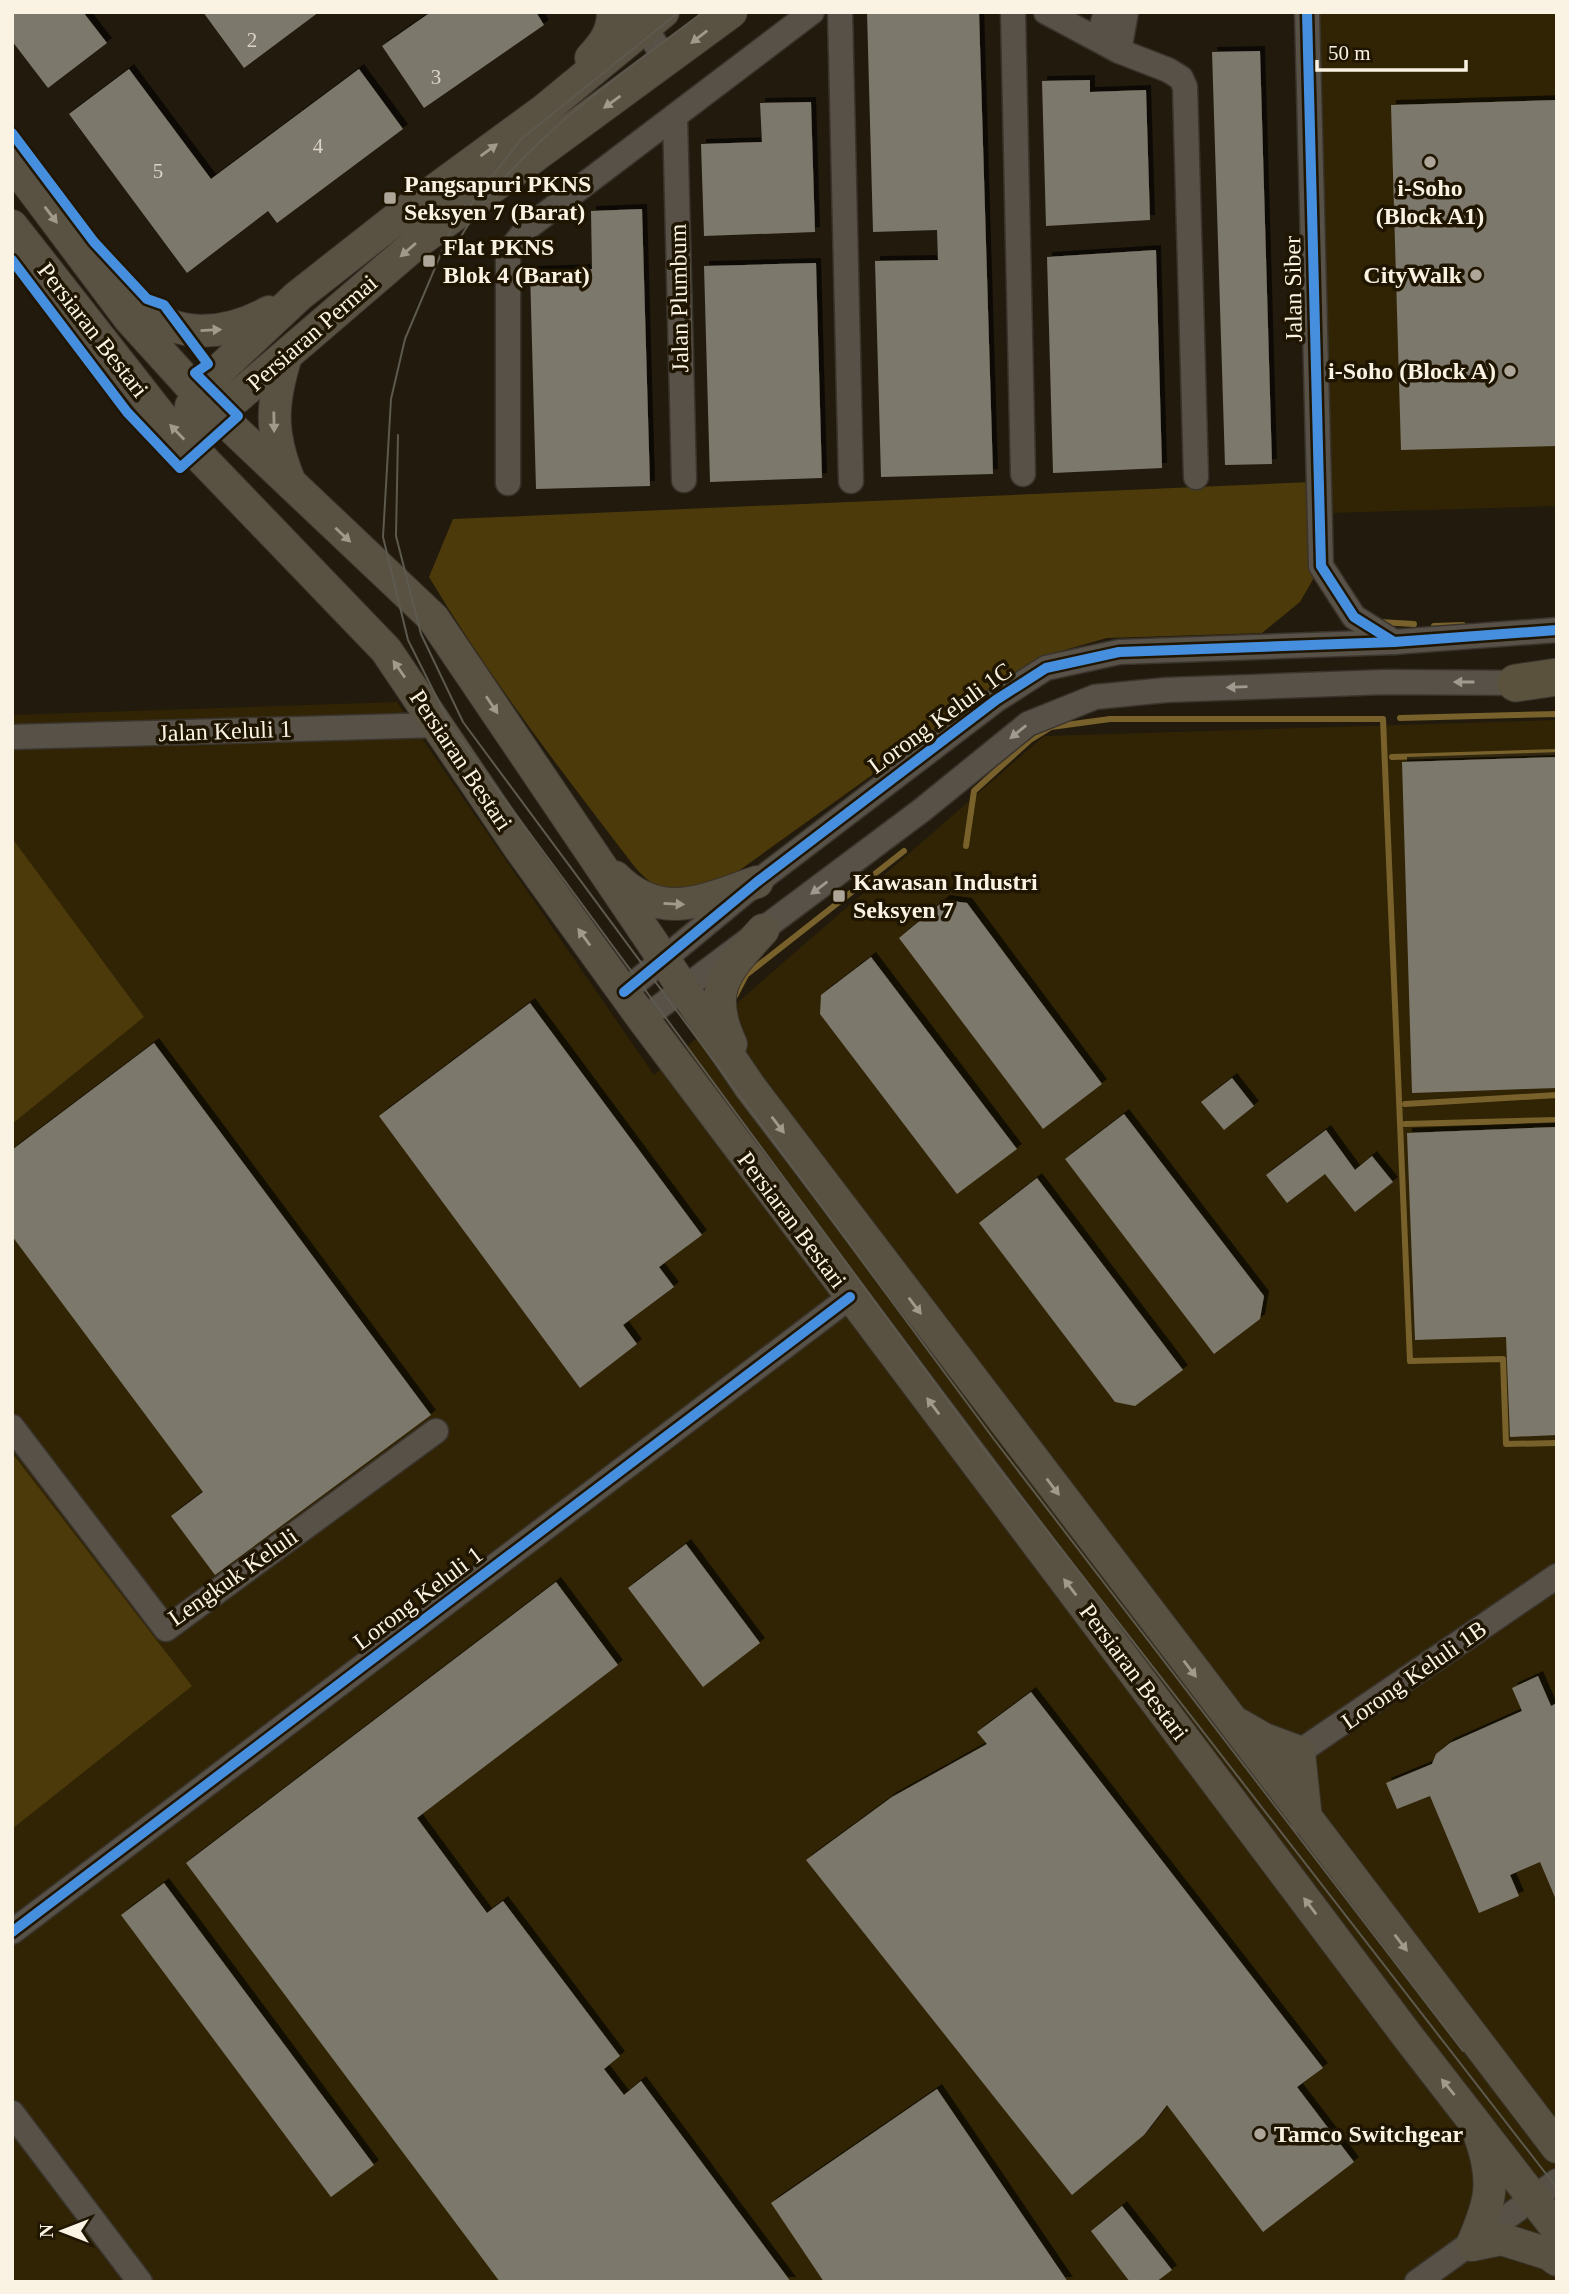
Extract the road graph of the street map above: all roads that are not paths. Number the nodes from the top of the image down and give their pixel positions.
1 (613, 12) edge
2 (732, 12) edge
3 (812, 12) edge
4 (840, 12) edge
5 (1013, 12) edge
6 (1046, 12) edge
7 (1106, 12) edge
8 (1126, 12) edge
9 (1307, 12) edge
10 (648, 16) edge
11 (1108, 45) junction
12 (667, 62) junction
13 (543, 111) junction
14 (675, 117) junction
15 (12, 162) edge
16 (17, 232) edge
17 (90, 267) junction
18 (298, 296) junction
19 (286, 356) junction
20 (206, 404) junction
21 (1023, 474) dead end
22 (1196, 477) dead end
23 (684, 480) dead end
24 (851, 481) dead end
25 (508, 483) dead end
26 (293, 489) junction
27 (295, 554) junction
28 (1557, 630) edge
29 (1394, 642) junction
30 (1557, 677) edge
31 (1516, 682) junction
32 (1557, 683) edge
33 (438, 725) junction
34 (12, 737) edge
35 (582, 840) junction
36 (757, 883) junction
37 (763, 930) junction
38 (662, 960) junction
39 (682, 989) junction
40 (624, 992) junction
41 (643, 1019) junction
42 (750, 1087) junction
43 (850, 1297) junction
44 (12, 1427) edge
45 (436, 1431) dead end
46 (1557, 1576) edge
47 (1227, 1717) junction
48 (1299, 1752) junction
49 (1270, 1772) junction
50 (1306, 1819) junction
51 (12, 1932) edge
52 (12, 2113) edge
53 (1475, 2121) junction
54 (1557, 2147) edge
55 (1546, 2190) edge
56 (1557, 2229) edge
57 (1472, 2245) junction
58 (1557, 2260) edge
59 (141, 2282) edge
60 (1417, 2282) edge

1 - 13 main road
2 -> 12 main road, Persiaran Permai
3 - 14 street
4 - 24 street
5 - 21 street
6 - 11 street
7 - 11 street
8 - 11 street
9 - 29 street, Jalan Siber
10 - 12 street
10 - 13 main road, Persiaran Permai
11 - 22 street
12 -> 19 main road, Persiaran Permai
18 -> 13 main road, Persiaran Permai
14 - 23 street, Jalan Plumbum
14 - 25 street
15 -> 17 main road, Persiaran Bestari
16 - 20 main road
27 -> 16 main road, Persiaran Bestari
17 -> 18 main road
17 - 20 main road, Persiaran Bestari
18 - 20 main road, Persiaran Permai
19 - 20 main road, Persiaran Permai
19 -> 26 main road
20 - 26 main road, Persiaran Bestari
20 - 27 main road
26 -> 35 main road, Persiaran Bestari
33 -> 27 main road, Persiaran Bestari
28 - 29 street, Lorong Keluli 1C
29 - 36 street, Lorong Keluli 1C
30 - 31 highway
31 - 32 street
31 -> 37 street
33 - 34 street, Jalan Keluli 1
40 -> 33 main road, Persiaran Bestari
35 -> 36 main road
35 - 38 main road, Persiaran Bestari
36 - 38 street, Lorong Keluli 1C
37 - 39 street
37 - 42 main road
38 - 39 main road, Persiaran Bestari
38 - 40 street, Lorong Keluli 1C
39 - 41 street
39 - 42 main road, Persiaran Bestari
40 - 41 main road, Persiaran Bestari
41 - 43 main road, Persiaran Bestari
42 -> 47 main road, Persiaran Bestari
43 - 51 street, Lorong Keluli 1
53 -> 43 main road, Persiaran Bestari
44 - 45 street, Lengkuk Keluli
46 - 48 street, Lorong Keluli 1B
47 - 48 main road
47 - 49 main road, Persiaran Bestari
48 - 49 street, Lorong Keluli 1B
48 - 50 main road
49 - 50 main road, Persiaran Bestari
50 -> 54 main road, Persiaran Bestari
52 - 59 street
53 - 55 main road, Persiaran Bestari
53 - 57 main road
55 - 56 main road, Persiaran Bestari
55 - 57 street
57 - 58 main road
57 - 60 street

